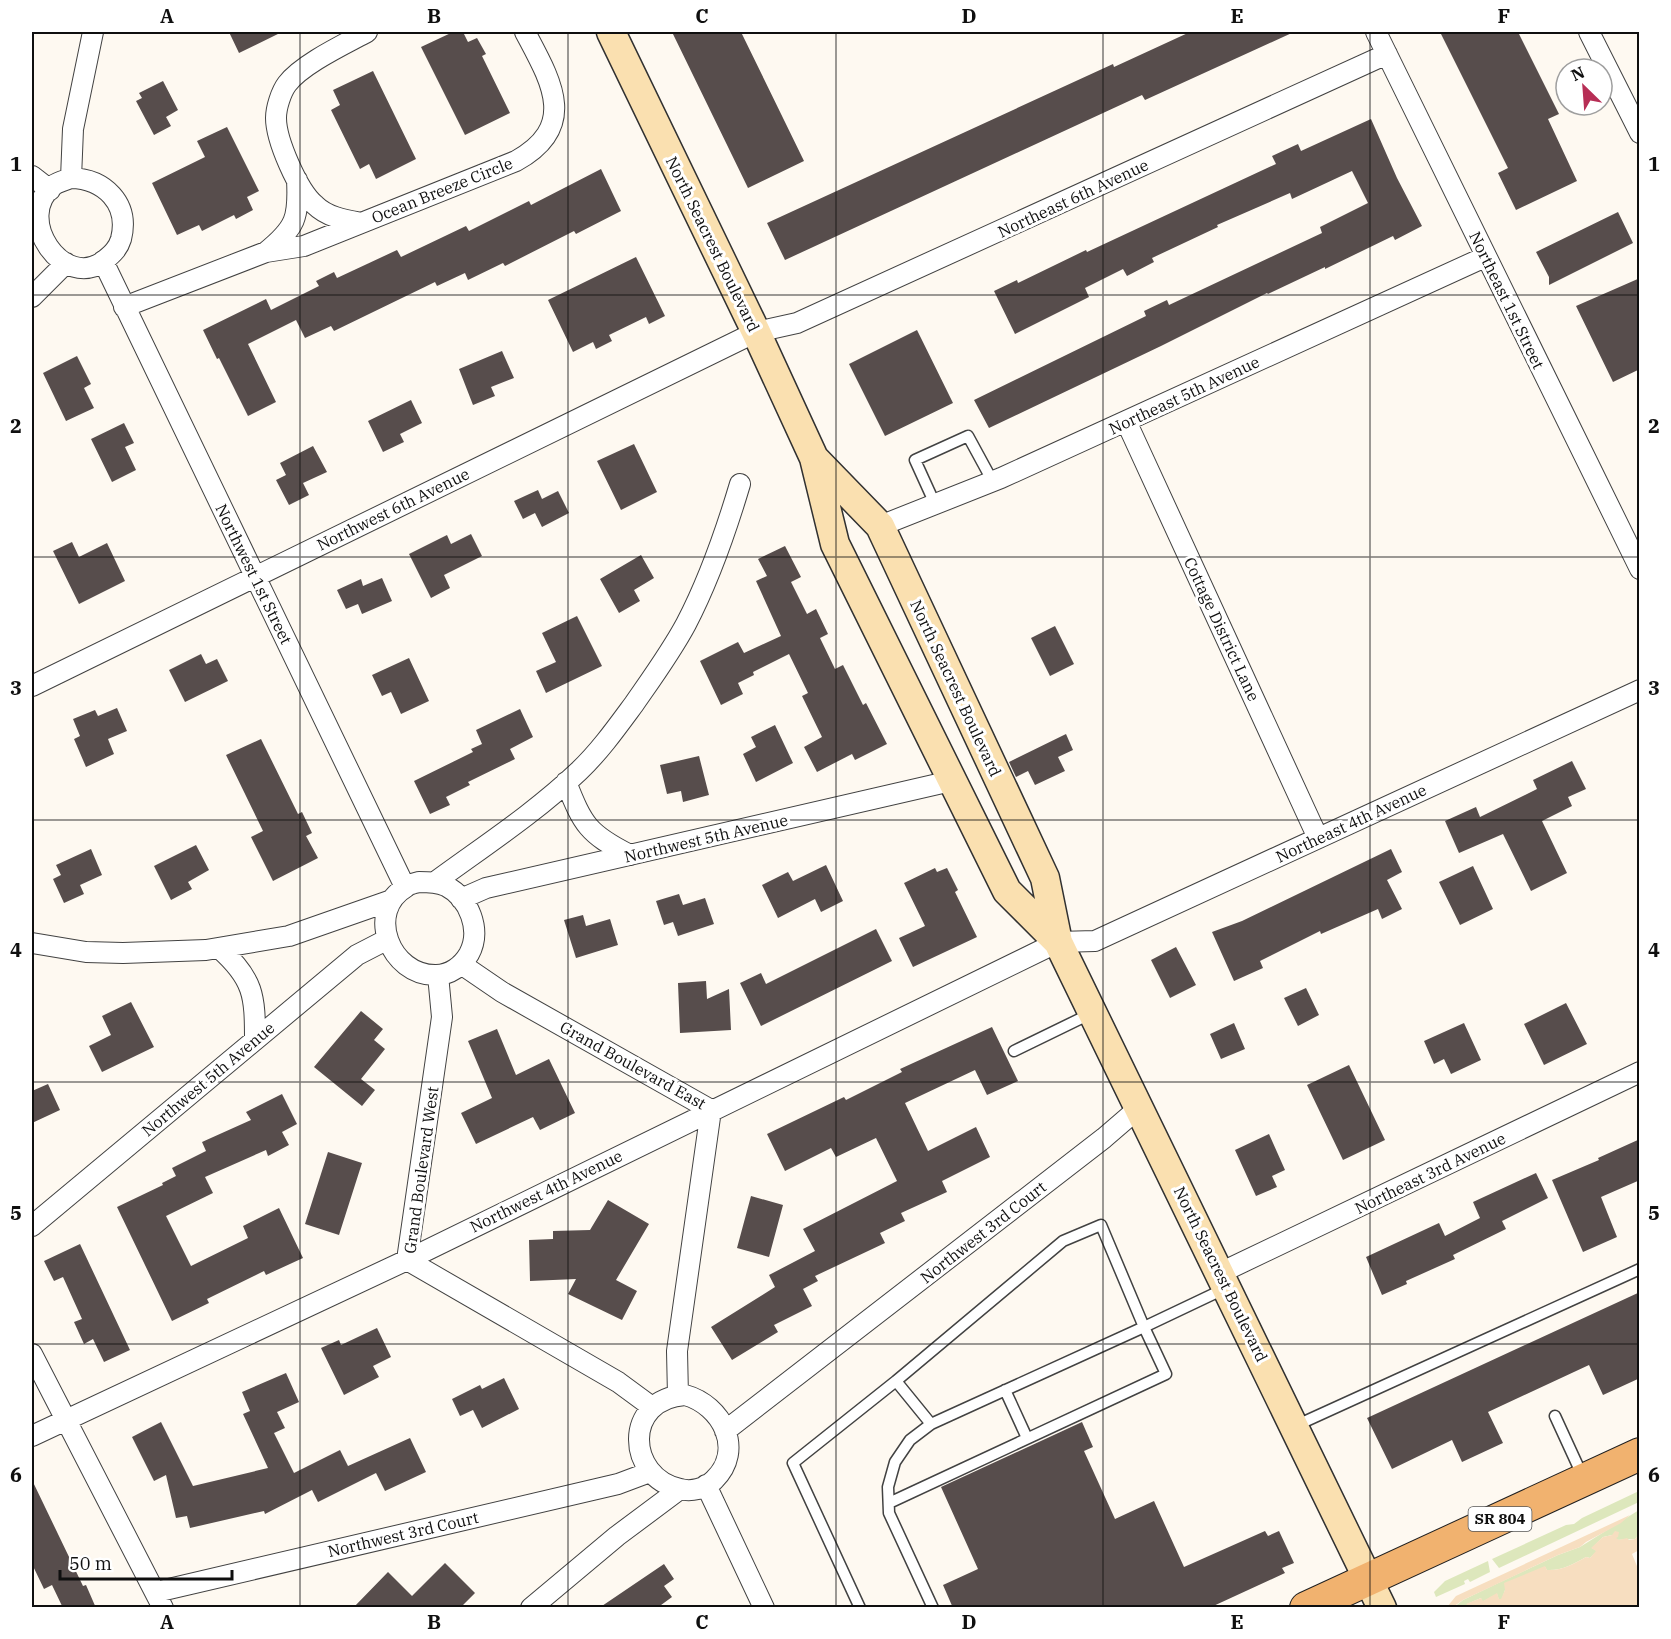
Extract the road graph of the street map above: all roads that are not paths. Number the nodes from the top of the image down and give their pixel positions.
1 (93, 32) edge
2 (368, 32) edge
3 (525, 32) edge
4 (611, 32) edge
5 (1376, 32) edge
6 (1589, 32) edge
7 (1387, 54) junction
8 (1640, 133) edge
9 (32, 176) edge
10 (71, 178) junction
11 (297, 178) junction
12 (50, 190) junction
13 (361, 223) junction
14 (38, 246) edge
15 (266, 252) junction
16 (1485, 256) junction
17 (103, 261) junction
18 (66, 263) junction
19 (32, 297) edge
20 (124, 307) junction
21 (756, 332) junction
22 (1126, 421) junction
23 (814, 458) junction
24 (993, 482) junction
25 (740, 484) dead end
26 (935, 504) junction
27 (880, 526) junction
28 (1640, 569) edge
29 (255, 576) junction
30 (32, 686) edge
31 (1640, 690) edge
32 (951, 781) junction
33 (566, 782) junction
34 (1318, 838) junction
35 (630, 855) junction
36 (435, 882) junction
37 (399, 893) junction
38 (461, 899) junction
39 (388, 939) junction
40 (1058, 942) junction
41 (32, 943) edge
42 (219, 948) junction
43 (461, 964) junction
44 (438, 975) junction
45 (1093, 1013) junction
46 (255, 1040) junction
47 (1014, 1052) dead end
48 (1640, 1072) edge
49 (1140, 1107) junction
50 (711, 1110) junction
51 (32, 1226) edge
52 (407, 1260) junction
53 (1640, 1269) edge
54 (1223, 1280) junction
55 (1144, 1327) junction
56 (32, 1354) edge
57 (896, 1381) junction
58 (1005, 1390) junction
59 (678, 1396) junction
60 (652, 1407) junction
61 (1555, 1416) dead end
62 (65, 1420) junction
63 (931, 1424) junction
64 (1294, 1426) junction
65 (725, 1431) junction
66 (32, 1436) edge
67 (1027, 1438) junction
68 (1640, 1454) edge
69 (650, 1472) junction
70 (1584, 1480) junction
71 (706, 1485) junction
72 (680, 1490) junction
73 (889, 1503) junction
74 (1368, 1579) junction
75 (159, 1600) edge
76 (531, 1608) edge
77 (764, 1608) edge
78 (860, 1608) edge
79 (933, 1608) edge
80 (1306, 1608) edge
81 (1382, 1608) edge

1 - 10 street
2 - 11 street, Ocean Breeze Circle
3 - 13 street, Ocean Breeze Circle
4 - 21 street, North Seacrest Boulevard
5 - 7 street, Northeast 1st Street
6 - 8 street
7 - 16 street, Northeast 1st Street
7 - 21 street, Northeast 6th Avenue
9 - 12 street
10 - 12 street
10 - 17 street
11 - 13 street, Ocean Breeze Circle
11 - 15 street, Ocean Breeze Circle
12 - 14 street
13 - 15 street, Ocean Breeze Circle
14 - 18 street
15 - 20 street, Ocean Breeze Circle
16 - 22 street, Northeast 5th Avenue
16 - 28 street, Northeast 1st Street
17 - 18 street
17 - 20 street, Northwest 1st Street
18 - 19 street
20 - 29 street, Northwest 1st Street
21 - 23 street, North Seacrest Boulevard
21 - 29 street, Northwest 6th Avenue
22 - 24 street, Northeast 5th Avenue
22 - 34 street, Cottage District Lane
23 - 27 street, North Seacrest Boulevard
23 - 32 street, North Seacrest Boulevard
24 - 26 street, Northeast 5th Avenue
24 - 26 lane
25 - 33 street
26 - 27 street, Northeast 5th Avenue
27 - 40 street, North Seacrest Boulevard
29 - 30 street, Northwest 6th Avenue
29 - 37 street, Northwest 1st Street
31 - 34 street, Northeast 4th Avenue
32 - 35 street, Northwest 5th Avenue
32 - 40 street, North Seacrest Boulevard
33 - 35 street
33 - 36 street
34 - 40 street, Northeast 4th Avenue
35 - 38 street, Northwest 5th Avenue
36 - 37 street
36 - 38 street
37 - 39 street
37 - 42 street
38 - 43 street
39 - 44 street
39 - 46 street, Northwest 5th Avenue
40 - 45 street, North Seacrest Boulevard
40 - 50 street, Northwest 4th Avenue
41 - 42 street
42 - 46 street
43 - 44 street
43 - 50 street, Grand Boulevard East
44 - 52 street, Grand Boulevard West
45 - 47 lane
45 - 49 street, North Seacrest Boulevard
46 - 51 street, Northwest 5th Avenue
48 - 54 street, Northeast 3rd Avenue
49 - 54 street, North Seacrest Boulevard
49 - 65 street, Northwest 3rd Court
50 - 52 street, Northwest 4th Avenue
50 - 59 street, Grand Boulevard East
52 - 60 street, Grand Boulevard West
52 - 62 street, Northwest 4th Avenue
53 - 64 lane
54 - 55 lane
54 - 64 street, North Seacrest Boulevard
55 - 57 lane
55 - 58 lane
55 - 67 lane
56 - 62 street
57 - 63 lane
57 - 78 lane
58 - 63 lane
58 - 67 lane
59 - 60 street
59 - 65 street
60 - 69 street
61 - 70 lane
62 - 66 street, Northwest 4th Avenue
62 - 75 street
63 - 73 lane
64 - 74 street, North Seacrest Boulevard
65 - 71 street
67 - 73 lane
68 - 70 main road, SR 804
69 - 72 street
69 - 75 street, Northwest 3rd Court
70 - 74 main road, SR 804
71 - 72 street
71 - 77 street
72 - 76 street
73 - 79 lane
74 - 80 main road, SR 804
74 - 81 street, North Seacrest Boulevard

